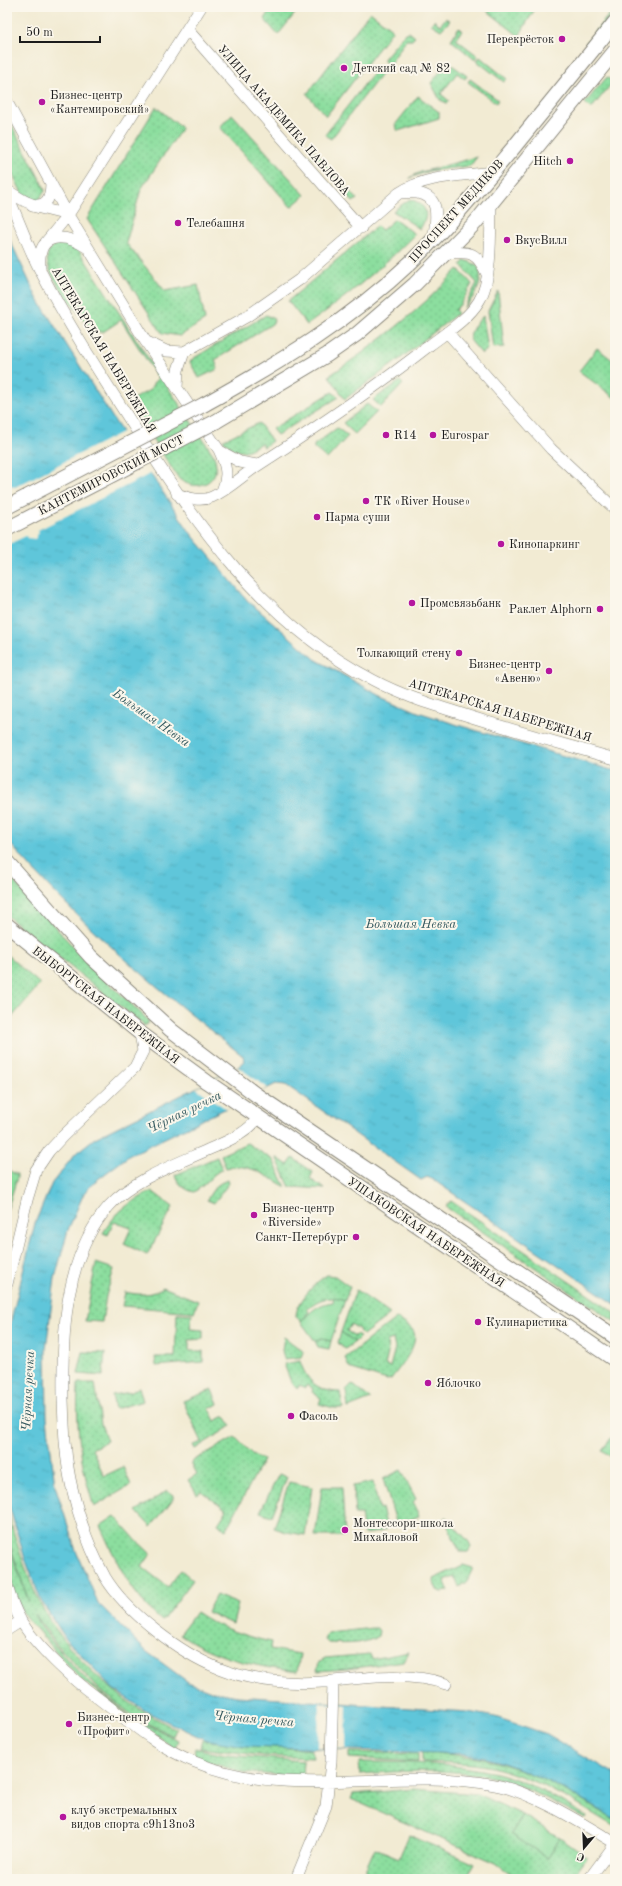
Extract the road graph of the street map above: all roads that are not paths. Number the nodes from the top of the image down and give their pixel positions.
1 (201, 7) edge
2 (615, 22) edge
3 (187, 29) junction
4 (615, 51) edge
5 (7, 102) edge
6 (493, 172) junction
7 (51, 184) junction
8 (7, 190) edge
9 (399, 193) junction
10 (7, 194) edge
11 (491, 203) junction
12 (30, 206) junction
13 (68, 215) junction
14 (361, 228) junction
15 (433, 240) junction
16 (46, 242) junction
17 (90, 249) junction
18 (447, 253) junction
19 (41, 273) junction
20 (488, 275) junction
21 (447, 332) junction
22 (146, 342) junction
23 (184, 352) junction
24 (177, 388) junction
25 (206, 404) joint
26 (216, 422) joint
27 (219, 450) junction
28 (258, 465) junction
29 (221, 492) junction
30 (177, 494) junction
31 (7, 507) edge
32 (615, 508) edge
33 (7, 528) edge
34 (615, 759) edge
35 (7, 862) edge
36 (7, 925) edge
37 (140, 1033) junction
38 (255, 1094) joint
39 (238, 1103) joint
40 (258, 1118) junction
41 (7, 1284) edge
42 (615, 1337) edge
43 (615, 1360) edge
44 (7, 1585) edge
45 (21, 1621) junction
46 (7, 1630) edge
47 (333, 1681) junction
48 (446, 1684) dead end
49 (328, 1783) junction
50 (615, 1844) edge
51 (296, 1879) edge
52 (589, 1879) edge

1 - 3 street
2 - 6 main road, ПРОСПЕКТ МЕДИКОВ
3 - 13 street
3 - 14 street, УЛИЦА АКАДЕМИКА ПАВЛОВА
4 - 11 main road, ПРОСПЕКТ МЕДИКОВ
5 - 7 street
6 - 9 street
6 - 15 main road, ПРОСПЕКТ МЕДИКОВ
7 - 12 street
7 - 13 street
8 - 12 street
9 - 14 street
9 - 15 street
10 - 19 street, АПТЕКАРСКАЯ НАБЕРЕЖНАЯ
11 - 18 main road, ПРОСПЕКТ МЕДИКОВ
11 - 20 street
12 - 13 street
13 - 16 street
13 - 17 street
14 - 23 street
15 - 25 main road, ПРОСПЕКТ МЕДИКОВ
16 - 17 street
16 - 19 street
17 - 22 street
18 - 20 street
18 - 26 main road, ПРОСПЕКТ МЕДИКОВ
19 - 30 street, АПТЕКАРСКАЯ НАБЕРЕЖНАЯ
20 - 21 street
21 - 28 street
21 - 32 street
22 - 23 street
22 - 24 street
23 - 24 street
24 - 27 street
25 - 31 main road, КАНТЕМИРОВСКИЙ МОСТ, bridge
26 - 33 main road, КАНТЕМИРОВСКИЙ МОСТ, bridge
27 - 28 street
27 - 29 street
28 - 29 street
29 - 30 street
30 - 34 street, АПТЕКАРСКАЯ НАБЕРЕЖНАЯ
35 - 38 main road, ВЫБОРГСКАЯ НАБЕРЕЖНАЯ
36 - 37 main road, ВЫБОРГСКАЯ НАБЕРЕЖНАЯ
37 - 39 main road, ВЫБОРГСКАЯ НАБЕРЕЖНАЯ
37 - 41 street
38 - 42 main road, УШАКОВСКАЯ НАБЕРЕЖНАЯ
39 - 40 main road, УШАКОВСКАЯ НАБЕРЕЖНАЯ
40 - 43 main road, УШАКОВСКАЯ НАБЕРЕЖНАЯ
40 - 47 street
44 - 45 street
45 - 46 street
45 - 49 street
47 - 48 street
47 - 49 street
49 - 50 street
49 - 51 street
50 - 52 street

